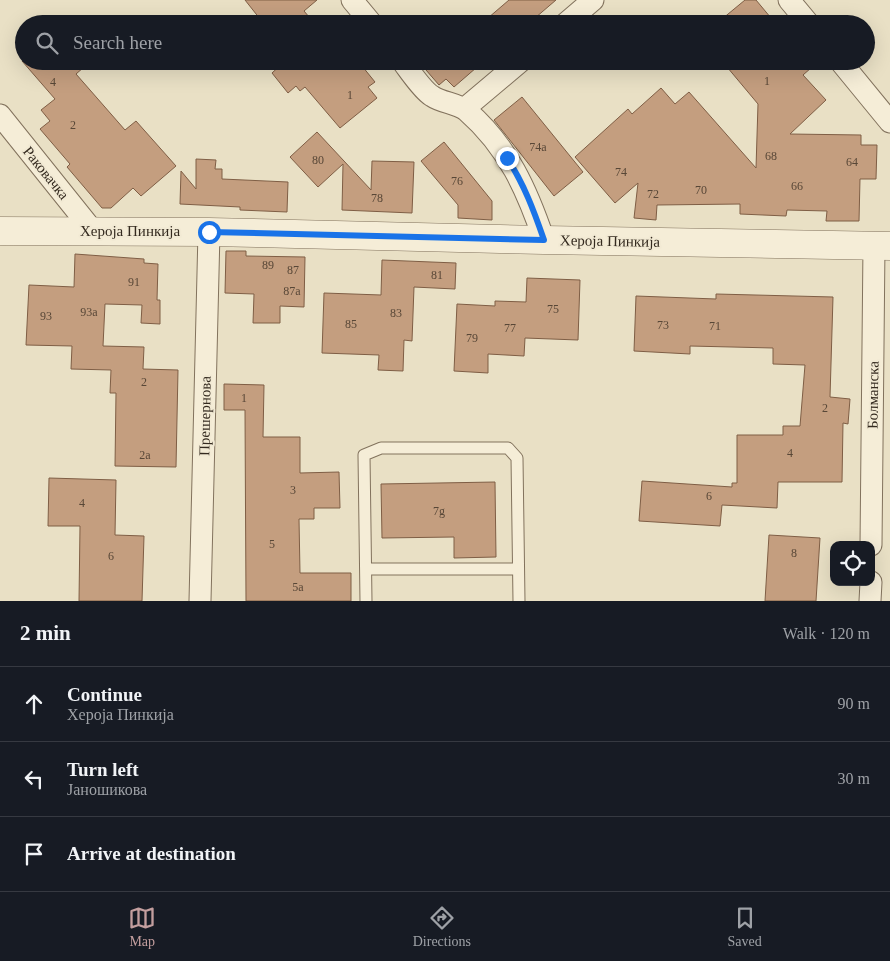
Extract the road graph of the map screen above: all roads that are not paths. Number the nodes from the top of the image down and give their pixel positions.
1 (352, 0) edge
2 (593, 0) edge
3 (789, 0) edge
4 (364, 15) edge
5 (576, 15) edge
6 (802, 15) edge
7 (409, 70) edge
8 (510, 70) edge
9 (847, 70) edge
10 (464, 109) junction
11 (0, 115) edge
12 (890, 122) edge
13 (0, 231) edge
14 (93, 231) junction
15 (209, 232) junction
16 (544, 240) junction
17 (882, 245) edge
18 (871, 541) edge
19 (366, 569) junction
20 (518, 569) junction
21 (871, 586) edge
22 (200, 601) edge
23 (366, 601) edge
24 (519, 601) edge
25 (870, 601) edge

1 - 4 street
2 - 5 street
3 - 6 street
7 - 10 street
8 - 10 street
9 - 12 street
10 - 16 street
11 - 14 street, Раковачка
13 - 14 street, Хероја Пинкија
14 - 15 street, Хероја Пинкија
15 - 16 street, Хероја Пинкија
15 - 22 street, Прешернова
16 - 17 street, Хероја Пинкија
17 - 18 street, Болманска
19 - 20 lane
19 - 20 lane
19 - 23 lane
20 - 24 lane
21 - 25 street

